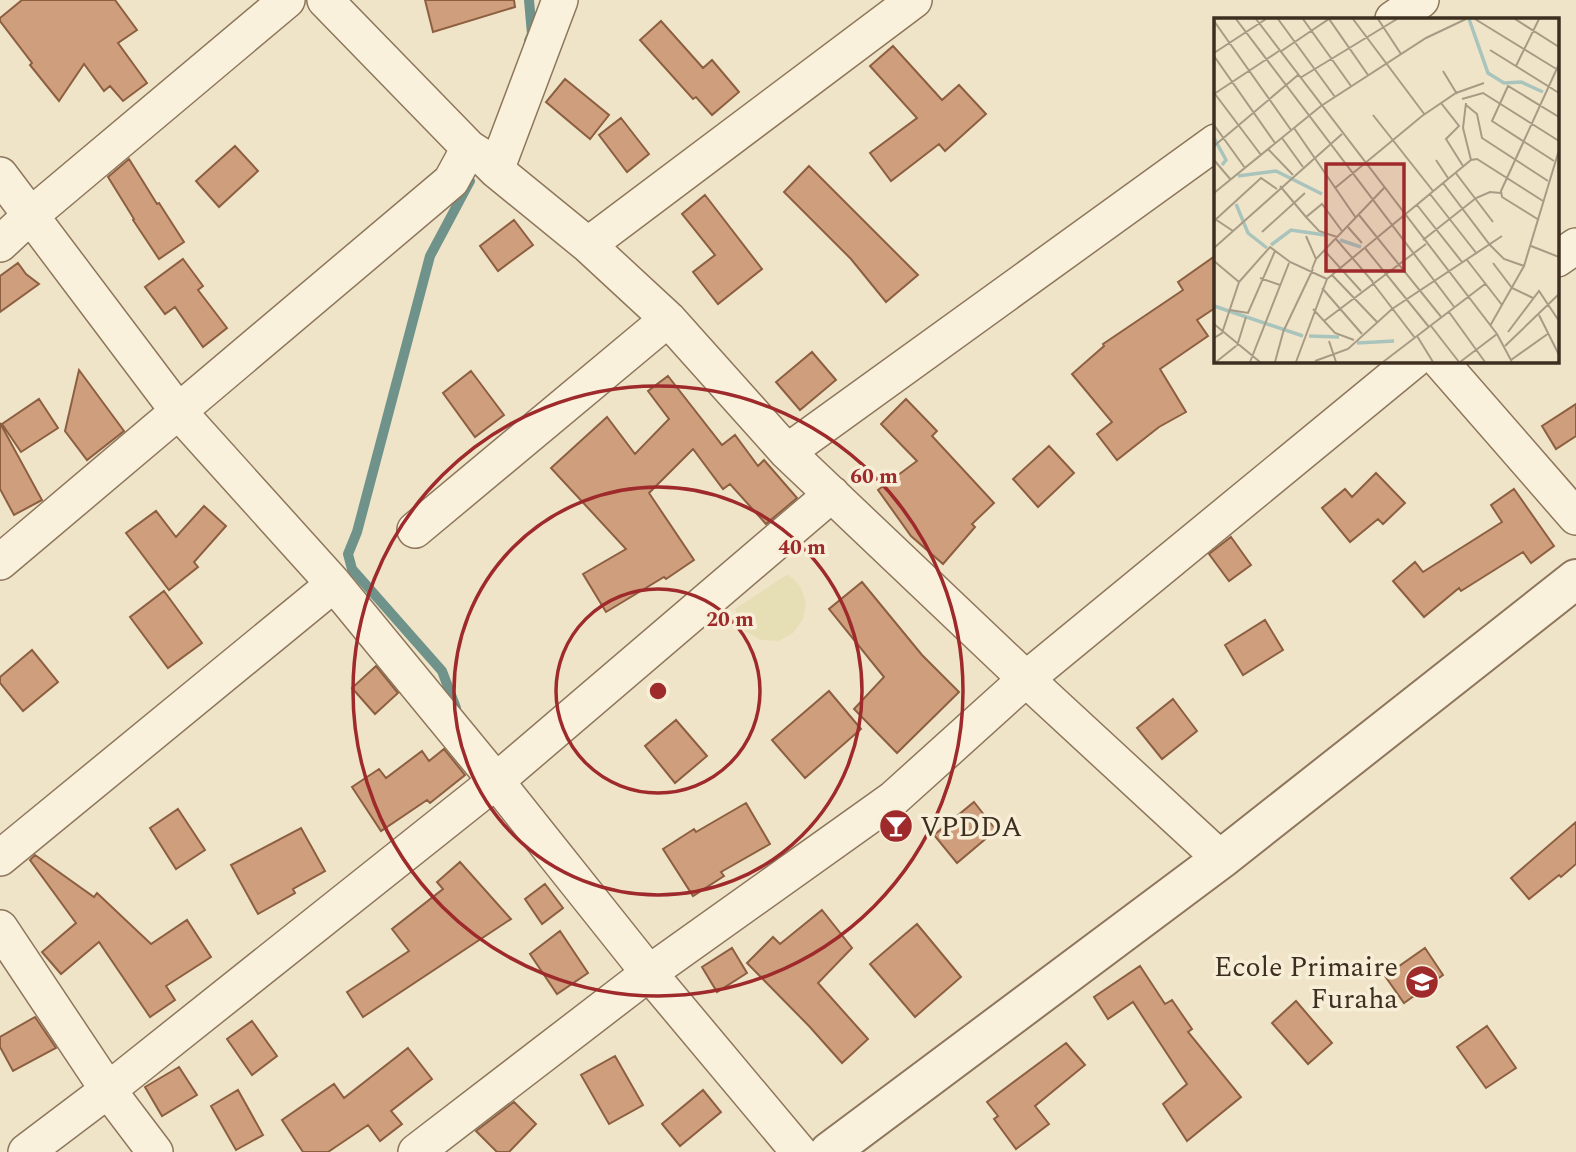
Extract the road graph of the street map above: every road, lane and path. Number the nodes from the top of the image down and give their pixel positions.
1 (287, 0) edge
2 (325, 0) edge
3 (559, 0) edge
4 (914, 0) edge
5 (1421, 0) edge
6 (1394, 18) edge
7 (1214, 143) edge
8 (469, 148) junction
9 (496, 170) junction
10 (0, 175) edge
11 (30, 216) junction
12 (0, 244) edge
13 (588, 245) junction
14 (1576, 246) edge
15 (1558, 258) edge
16 (668, 319) junction
17 (1412, 362) edge
18 (1441, 362) edge
19 (178, 411) junction
20 (787, 453) junction
21 (832, 494) junction
22 (1576, 517) edge
23 (415, 530) dead end
24 (0, 562) edge
25 (1576, 579) edge
26 (334, 584) junction
27 (1026, 679) junction
28 (496, 781) junction
29 (0, 858) edge
30 (1221, 859) junction
31 (0, 928) edge
32 (649, 973) junction
33 (108, 1090) junction
34 (26, 1152) edge
35 (155, 1152) edge
36 (416, 1152) edge
37 (799, 1152) edge
38 (829, 1152) edge

1 - 11 street
2 - 8 street
3 - 9 street
4 - 13 street
5 - 6 street
7 - 20 street
8 - 9 street
8 - 19 street
9 - 13 street
10 - 11 street
11 - 12 street
11 - 19 street
13 - 16 street
14 - 15 street
16 - 20 street
16 - 23 street
17 - 27 street
18 - 22 street
19 - 24 street
19 - 26 street
20 - 21 street
21 - 27 street
21 - 28 street
25 - 30 street
26 - 28 street
26 - 29 street
27 - 30 street
27 - 32 street
28 - 32 street
28 - 33 street
30 - 38 street
31 - 33 street
32 - 36 street
32 - 37 street
33 - 34 street
33 - 35 street

